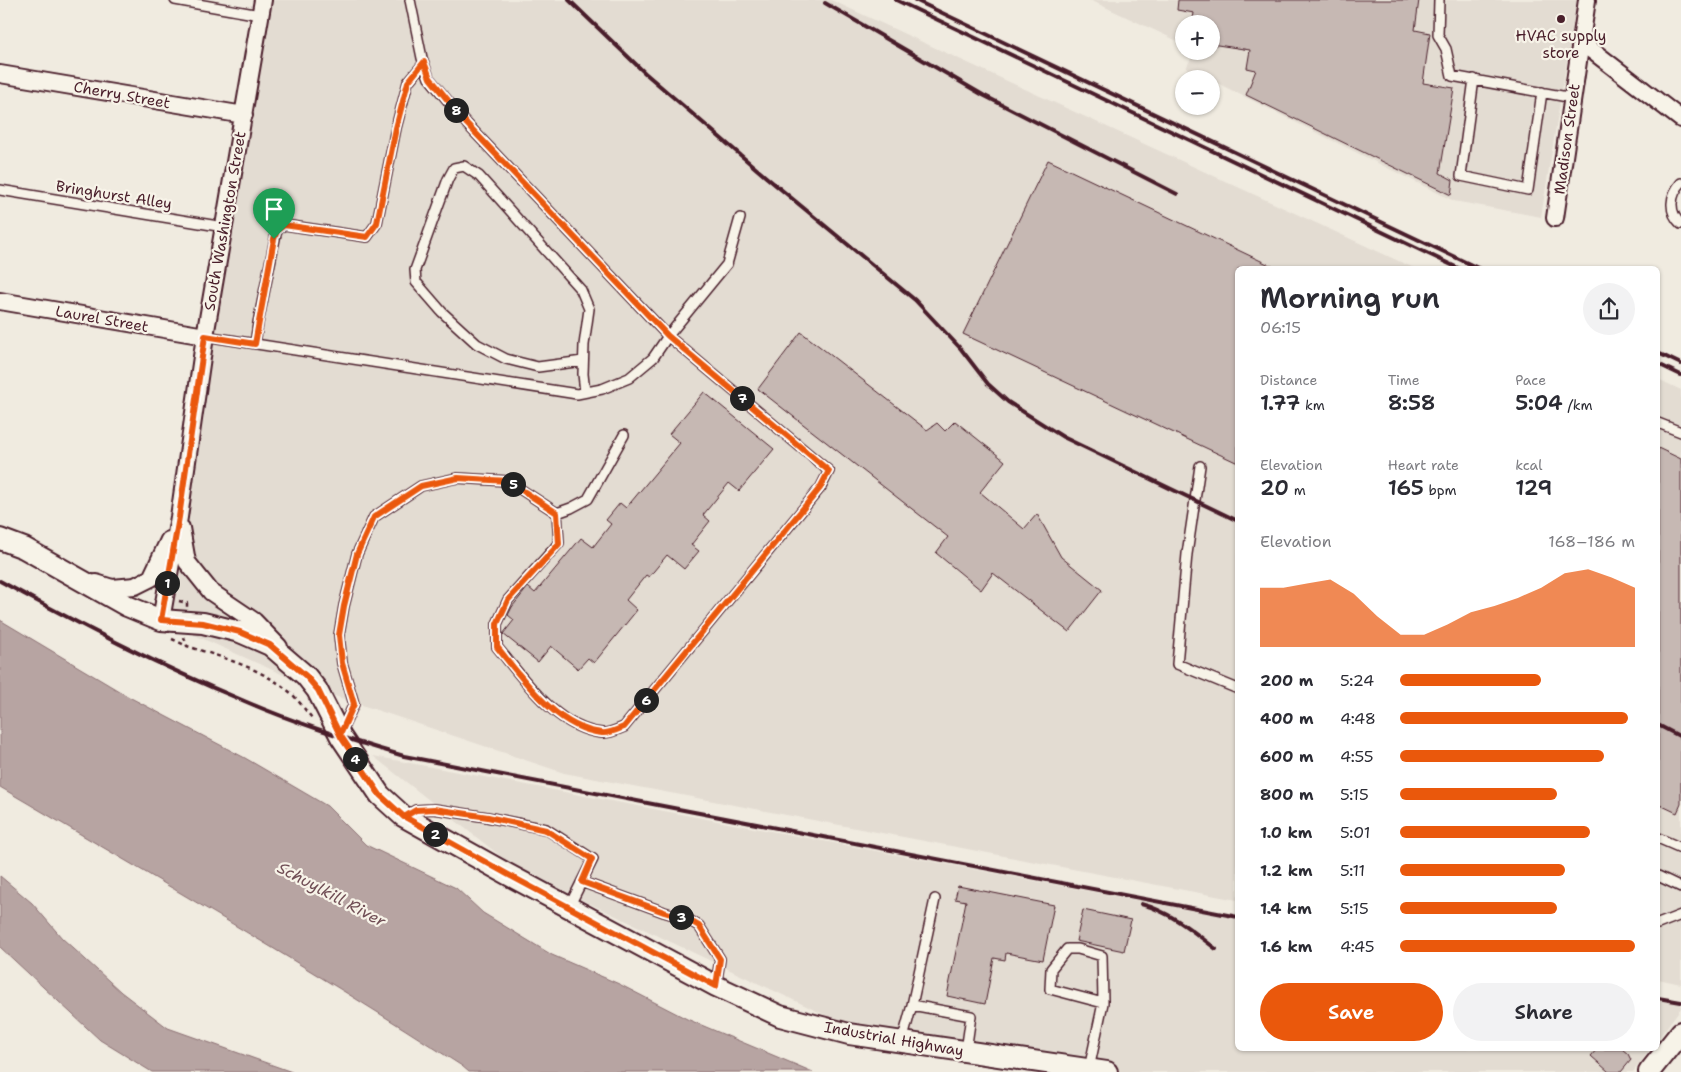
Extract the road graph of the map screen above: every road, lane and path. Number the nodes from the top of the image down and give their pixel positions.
1 (176, 0) edge
2 (410, 0) edge
3 (1439, 0) edge
4 (1587, 0) edge
5 (1593, 0) edge
6 (262, 7) edge
7 (1581, 42) junction
8 (424, 62) junction
9 (0, 74) edge
10 (1474, 80) junction
11 (1542, 92) junction
12 (1572, 98) junction
13 (1674, 106) edge
14 (244, 115) junction
15 (1681, 119) edge
16 (1681, 183) edge
17 (0, 190) edge
18 (740, 218) dead end
19 (1555, 218) dead end
20 (1681, 224) edge
21 (224, 228) junction
22 (0, 301) edge
23 (205, 336) junction
24 (668, 336) junction
25 (255, 344) junction
26 (583, 361) junction
27 (585, 392) junction
28 (1660, 424) edge
29 (1681, 432) edge
30 (624, 435) dead end
31 (1200, 466) dead end
32 (557, 513) junction
33 (179, 517) junction
34 (0, 539) edge
35 (66, 572) junction
36 (161, 620) junction
37 (306, 676) junction
38 (1235, 688) edge
39 (340, 735) junction
40 (404, 817) junction
41 (1660, 839) edge
42 (1681, 848) edge
43 (1660, 877) edge
44 (582, 882) junction
45 (1681, 887) edge
46 (935, 900) dead end
47 (569, 907) junction
48 (1681, 915) edge
49 (1660, 923) edge
50 (716, 986) junction
51 (1103, 1003) junction
52 (912, 1004) junction
53 (1681, 1032) edge
54 (902, 1042) junction
55 (966, 1051) junction
56 (1098, 1070) edge
57 (1649, 1072) edge

1 - 6 lane
2 - 8 lane
3 - 10 lane
4 - 5 lane
4 - 7 street, Madison Street
6 - 14 street, South Washington Street
7 - 12 street, Madison Street
7 - 13 street
8 - 24 lane
8 - 25 lane
9 - 14 street, Cherry Street
10 - 11 lane
10 - 11 lane
11 - 12 lane
12 - 19 street, Madison Street
13 - 15 street
14 - 21 street, South Washington Street
16 - 20 lane
17 - 21 lane, Bringhurst Alley
18 - 24 lane
21 - 23 street, South Washington Street
22 - 23 street, Laurel Street
23 - 25 lane
23 - 33 street, South Washington Street
24 - 27 lane
24 - 32 lane
25 - 27 lane
26 - 26 lane
26 - 27 lane
28 - 29 lane
30 - 32 lane
31 - 38 lane
32 - 39 lane
33 - 35 street
33 - 36 street, South Washington Street
33 - 37 street
34 - 35 street, Industrial Highway
35 - 36 street, Industrial Highway
36 - 37 street, Industrial Highway
37 - 39 street, Industrial Highway
39 - 40 street, Industrial Highway
40 - 44 lane
40 - 47 street, Industrial Highway
41 - 42 lane
43 - 45 lane
44 - 47 lane
44 - 50 lane
46 - 52 lane
47 - 50 street, Industrial Highway
48 - 49 lane
50 - 54 street, Industrial Highway
51 - 51 lane
51 - 56 lane
52 - 54 lane
52 - 55 lane
53 - 57 street
54 - 55 street, Industrial Highway
55 - 56 street, Industrial Highway

